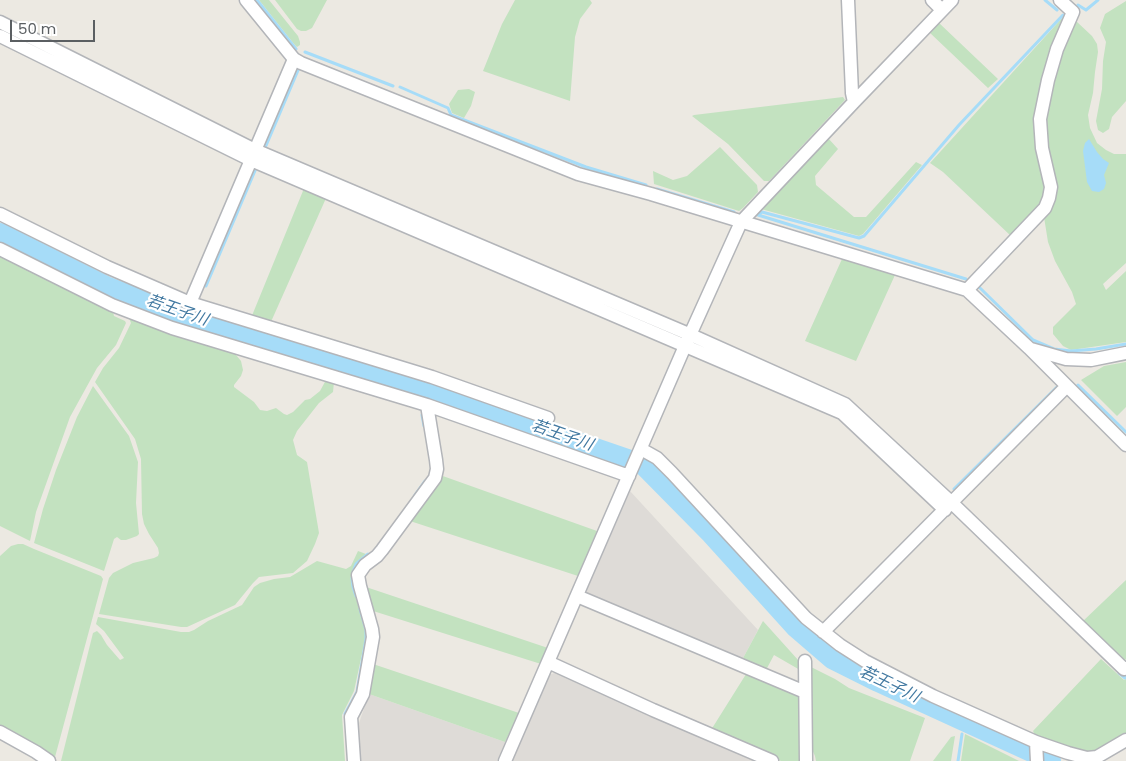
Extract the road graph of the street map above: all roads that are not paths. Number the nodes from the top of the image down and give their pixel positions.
1 (246, 0) edge
2 (848, 0) edge
3 (932, 0) edge
4 (952, 0) edge
5 (1060, 0) edge
6 (942, 10) junction
7 (0, 22) edge
8 (0, 36) edge
9 (294, 59) junction
10 (854, 102) junction
11 (253, 155) junction
12 (0, 214) edge
13 (741, 222) junction
14 (0, 249) edge
15 (967, 290) junction
16 (190, 303) junction
17 (688, 340) junction
18 (1029, 348) junction
19 (1126, 353) edge
20 (1067, 386) junction
21 (426, 405) junction
22 (548, 418) dead end
23 (1126, 445) edge
24 (640, 451) junction
25 (630, 474) junction
26 (948, 506) junction
27 (577, 596) junction
28 (823, 632) junction
29 (805, 661) dead end
30 (548, 662) junction
31 (1126, 668) edge
32 (805, 692) junction
33 (0, 732) edge
34 (1126, 740) edge
35 (1036, 742) junction
36 (49, 761) edge
37 (354, 761) edge
38 (505, 761) edge
39 (772, 761) edge
40 (806, 761) edge
41 (1037, 761) edge

1 - 9 street
2 - 10 street
3 - 6 street
4 - 6 street
5 - 15 street
6 - 10 street
7 - 11 street
8 - 11 street
9 - 11 street
9 - 13 street
10 - 13 street
11 - 16 street
11 - 17 street
12 - 16 street
13 - 15 street
13 - 17 street
14 - 21 street
15 - 18 street
16 - 22 street
17 - 24 street
17 - 26 street
18 - 19 street
18 - 20 street
20 - 23 street
20 - 26 street
21 - 25 street
21 - 37 street
24 - 25 street
24 - 28 street
25 - 27 street
26 - 28 street
26 - 31 street
27 - 30 street
27 - 32 street
28 - 35 street
29 - 32 street
30 - 38 street
30 - 39 street
32 - 40 street
33 - 36 street
34 - 35 street
35 - 41 street

